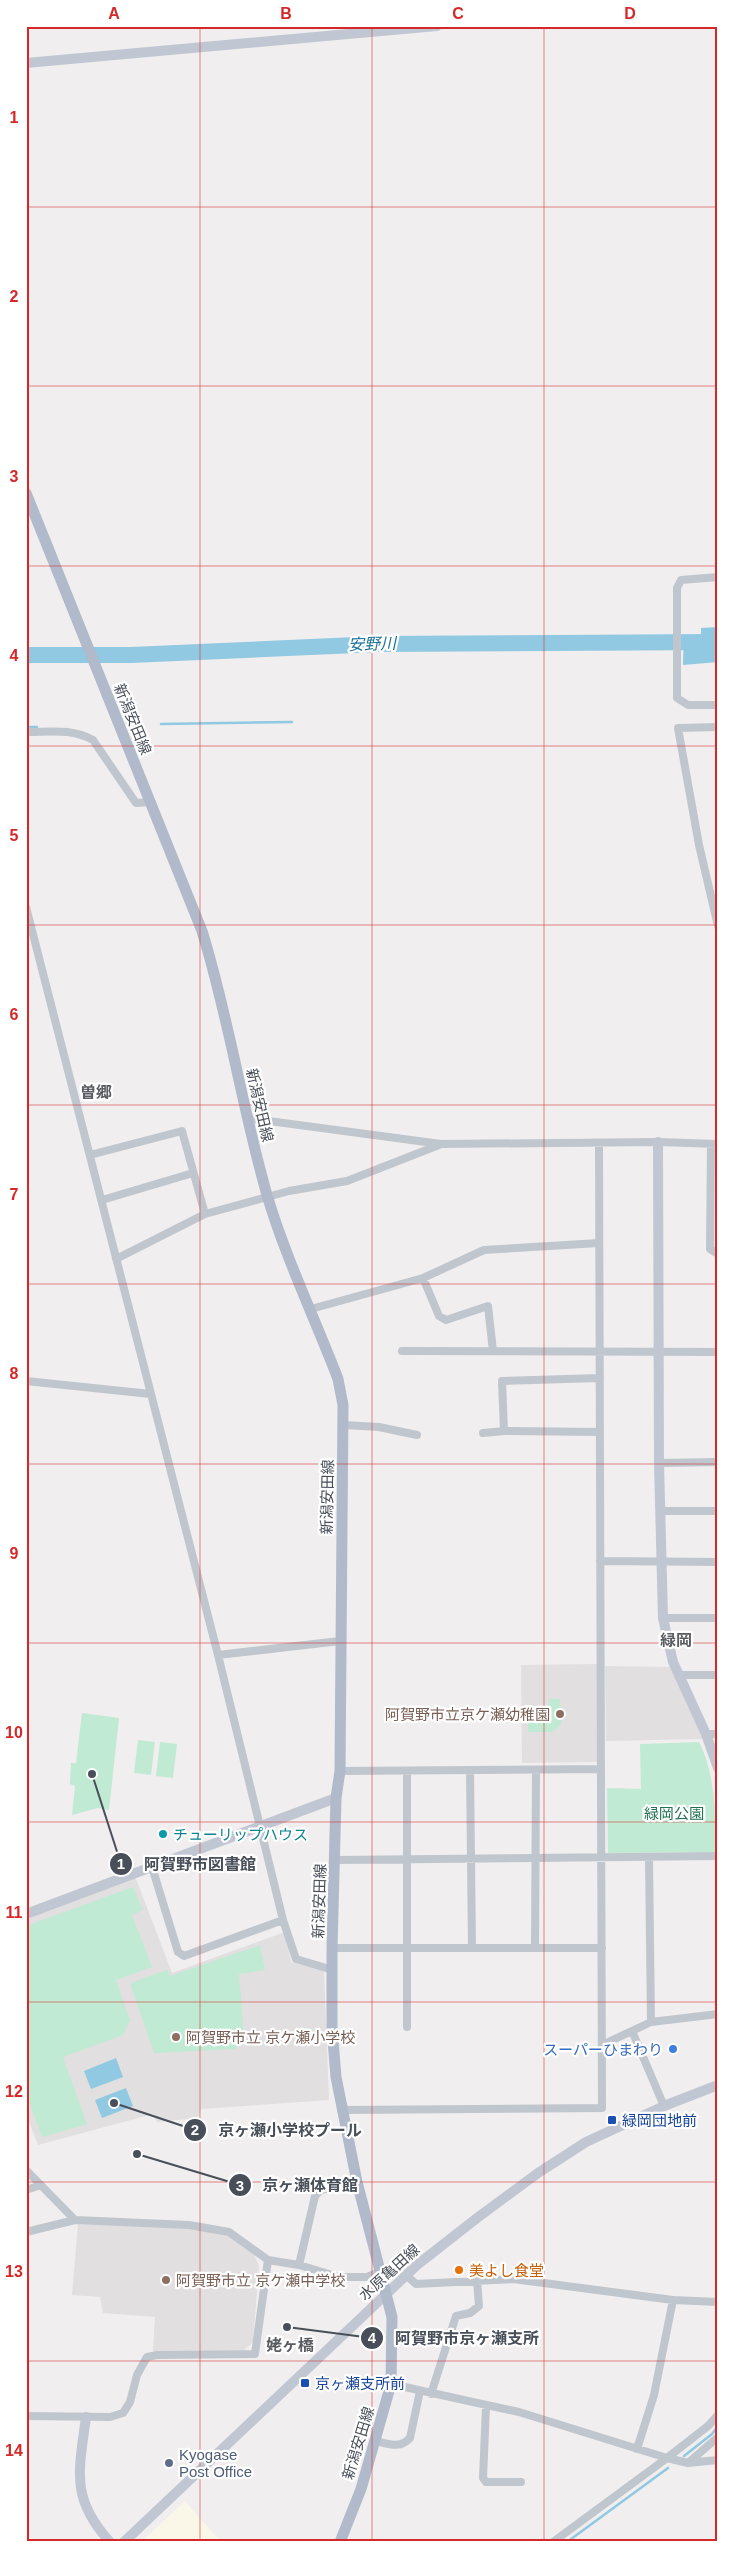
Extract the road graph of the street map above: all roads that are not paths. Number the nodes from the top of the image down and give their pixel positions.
1 (437, 26) edge
2 (26, 62) edge
3 (26, 493) edge
4 (718, 577) edge
5 (718, 705) edge
6 (718, 727) edge
7 (26, 732) edge
8 (150, 802) junction
9 (26, 907) edge
10 (718, 926) edge
11 (247, 1118) junction
12 (658, 1142) junction
13 (599, 1143) junction
14 (441, 1144) junction
15 (714, 1144) edge
16 (90, 1155) junction
17 (193, 1173) junction
18 (268, 1197) junction
19 (102, 1200) junction
20 (205, 1214) junction
21 (599, 1244) junction
22 (718, 1254) edge
23 (116, 1259) junction
24 (423, 1278) junction
25 (311, 1309) junction
26 (402, 1351) dead end
27 (493, 1351) junction
28 (600, 1352) junction
29 (658, 1352) junction
30 (718, 1352) edge
31 (600, 1378) junction
32 (26, 1381) edge
33 (151, 1394) junction
34 (344, 1425) junction
35 (504, 1431) junction
36 (600, 1432) junction
37 (483, 1433) dead end
38 (417, 1435) dead end
39 (659, 1462) junction
40 (718, 1462) edge
41 (660, 1511) junction
42 (718, 1511) edge
43 (600, 1561) junction
44 (661, 1562) junction
45 (718, 1562) edge
46 (663, 1618) junction
47 (718, 1618) edge
48 (340, 1641) junction
49 (218, 1654) junction
50 (678, 1675) junction
51 (718, 1675) edge
52 (706, 1734) junction
53 (718, 1734) edge
54 (718, 1768) edge
55 (601, 1769) junction
56 (407, 1770) junction
57 (470, 1770) junction
58 (536, 1770) junction
59 (340, 1771) junction
60 (336, 1798) junction
61 (261, 1825) junction
62 (718, 1856) edge
63 (601, 1857) junction
64 (649, 1857) junction
65 (471, 1858) junction
66 (537, 1858) junction
67 (406, 1859) junction
68 (335, 1860) junction
69 (152, 1867) junction
70 (26, 1914) edge
71 (283, 1920) junction
72 (332, 1948) junction
73 (408, 1948) junction
74 (472, 1948) junction
75 (535, 1948) junction
76 (602, 1948) junction
77 (333, 1970) junction
78 (718, 2014) edge
79 (651, 2022) junction
80 (407, 2027) dead end
81 (632, 2031) junction
82 (602, 2045) junction
83 (718, 2086) edge
84 (664, 2106) junction
85 (341, 2110) junction
86 (26, 2170) edge
87 (357, 2182) junction
88 (41, 2185) junction
89 (26, 2190) edge
90 (75, 2220) junction
91 (26, 2232) edge
92 (268, 2260) junction
93 (299, 2265) junction
94 (379, 2272) junction
95 (406, 2276) junction
96 (478, 2280) junction
97 (386, 2296) junction
98 (673, 2300) junction
99 (718, 2302) edge
100 (391, 2384) junction
101 (420, 2391) junction
102 (431, 2394) junction
103 (486, 2406) junction
104 (718, 2415) edge
105 (26, 2416) edge
106 (86, 2417) junction
107 (718, 2437) edge
108 (376, 2441) junction
109 (638, 2449) junction
110 (667, 2458) junction
111 (718, 2460) edge
112 (688, 2463) junction
113 (522, 2482) dead end
114 (110, 2542) edge
115 (124, 2542) edge
116 (340, 2542) edge
117 (553, 2542) edge

1 - 2 street
3 - 8 main road, 新潟安田線
4 - 5 street
6 - 10 street
7 - 8 street
8 - 11 main road, 新潟安田線
9 - 16 street
11 - 14 street
11 - 18 main road, 新潟安田線
12 - 13 street
12 - 15 street
12 - 29 street
13 - 14 street
13 - 21 street
14 - 18 street
15 - 22 street
16 - 17 street
16 - 19 street
17 - 19 street
17 - 20 street
18 - 20 street
18 - 25 main road, 新潟安田線
19 - 23 street
20 - 23 street
21 - 24 street
21 - 28 street
23 - 33 street
24 - 25 street
24 - 27 street
25 - 34 main road, 新潟安田線
26 - 27 street
27 - 28 street
28 - 29 street
28 - 31 street
29 - 30 street
29 - 39 street
31 - 35 street
31 - 36 street
32 - 33 street
33 - 49 street
34 - 38 street
34 - 48 main road, 新潟安田線
35 - 36 street
35 - 37 street
36 - 43 street
39 - 40 street
39 - 41 street
41 - 42 street
41 - 44 street
43 - 44 street
43 - 55 street
44 - 45 street
44 - 46 street
46 - 47 street
46 - 50 street
48 - 49 street
48 - 59 main road, 新潟安田線
49 - 61 street
50 - 51 street
50 - 52 street
52 - 53 street
52 - 54 street
55 - 58 street
55 - 63 street
56 - 57 street
56 - 59 street
56 - 67 street
57 - 58 street
57 - 65 street
58 - 66 street
59 - 60 main road, 新潟安田線
60 - 61 street
60 - 68 main road, 新潟安田線
61 - 69 street
61 - 71 street
62 - 64 street
63 - 64 street
63 - 66 street
63 - 76 street
64 - 79 street
65 - 66 street
65 - 67 street
65 - 74 street
66 - 75 street
67 - 68 street
67 - 73 street
68 - 72 main road, 新潟安田線
69 - 70 street
69 - 71 street
71 - 77 street
72 - 73 street
72 - 77 main road, 新潟安田線
73 - 74 street
73 - 80 street
74 - 75 street
75 - 76 street
76 - 82 street
77 - 85 main road, 新潟安田線
78 - 79 street
79 - 81 street
81 - 82 street
81 - 84 street
82 - 85 street
83 - 84 street, 水原亀田線
84 - 95 street, 水原亀田線
85 - 87 main road, 新潟安田線
86 - 88 street
87 - 93 street
87 - 94 main road, 新潟安田線
88 - 89 street
88 - 90 street
90 - 91 street
90 - 92 street
92 - 93 street
92 - 106 street
93 - 94 street
94 - 97 main road, 新潟安田線
95 - 96 street
95 - 97 street, 水原亀田線
96 - 98 street
96 - 102 street
97 - 100 main road, 新潟安田線
97 - 115 street, 水原亀田線
98 - 99 street
98 - 109 street
100 - 101 street
100 - 108 main road, 新潟安田線
101 - 102 street
101 - 108 street
102 - 103 street
103 - 109 street
103 - 113 street
104 - 110 street
105 - 106 street
106 - 114 street
107 - 112 street
108 - 116 main road, 新潟安田線
109 - 110 street
110 - 112 street
110 - 117 street
111 - 112 street

